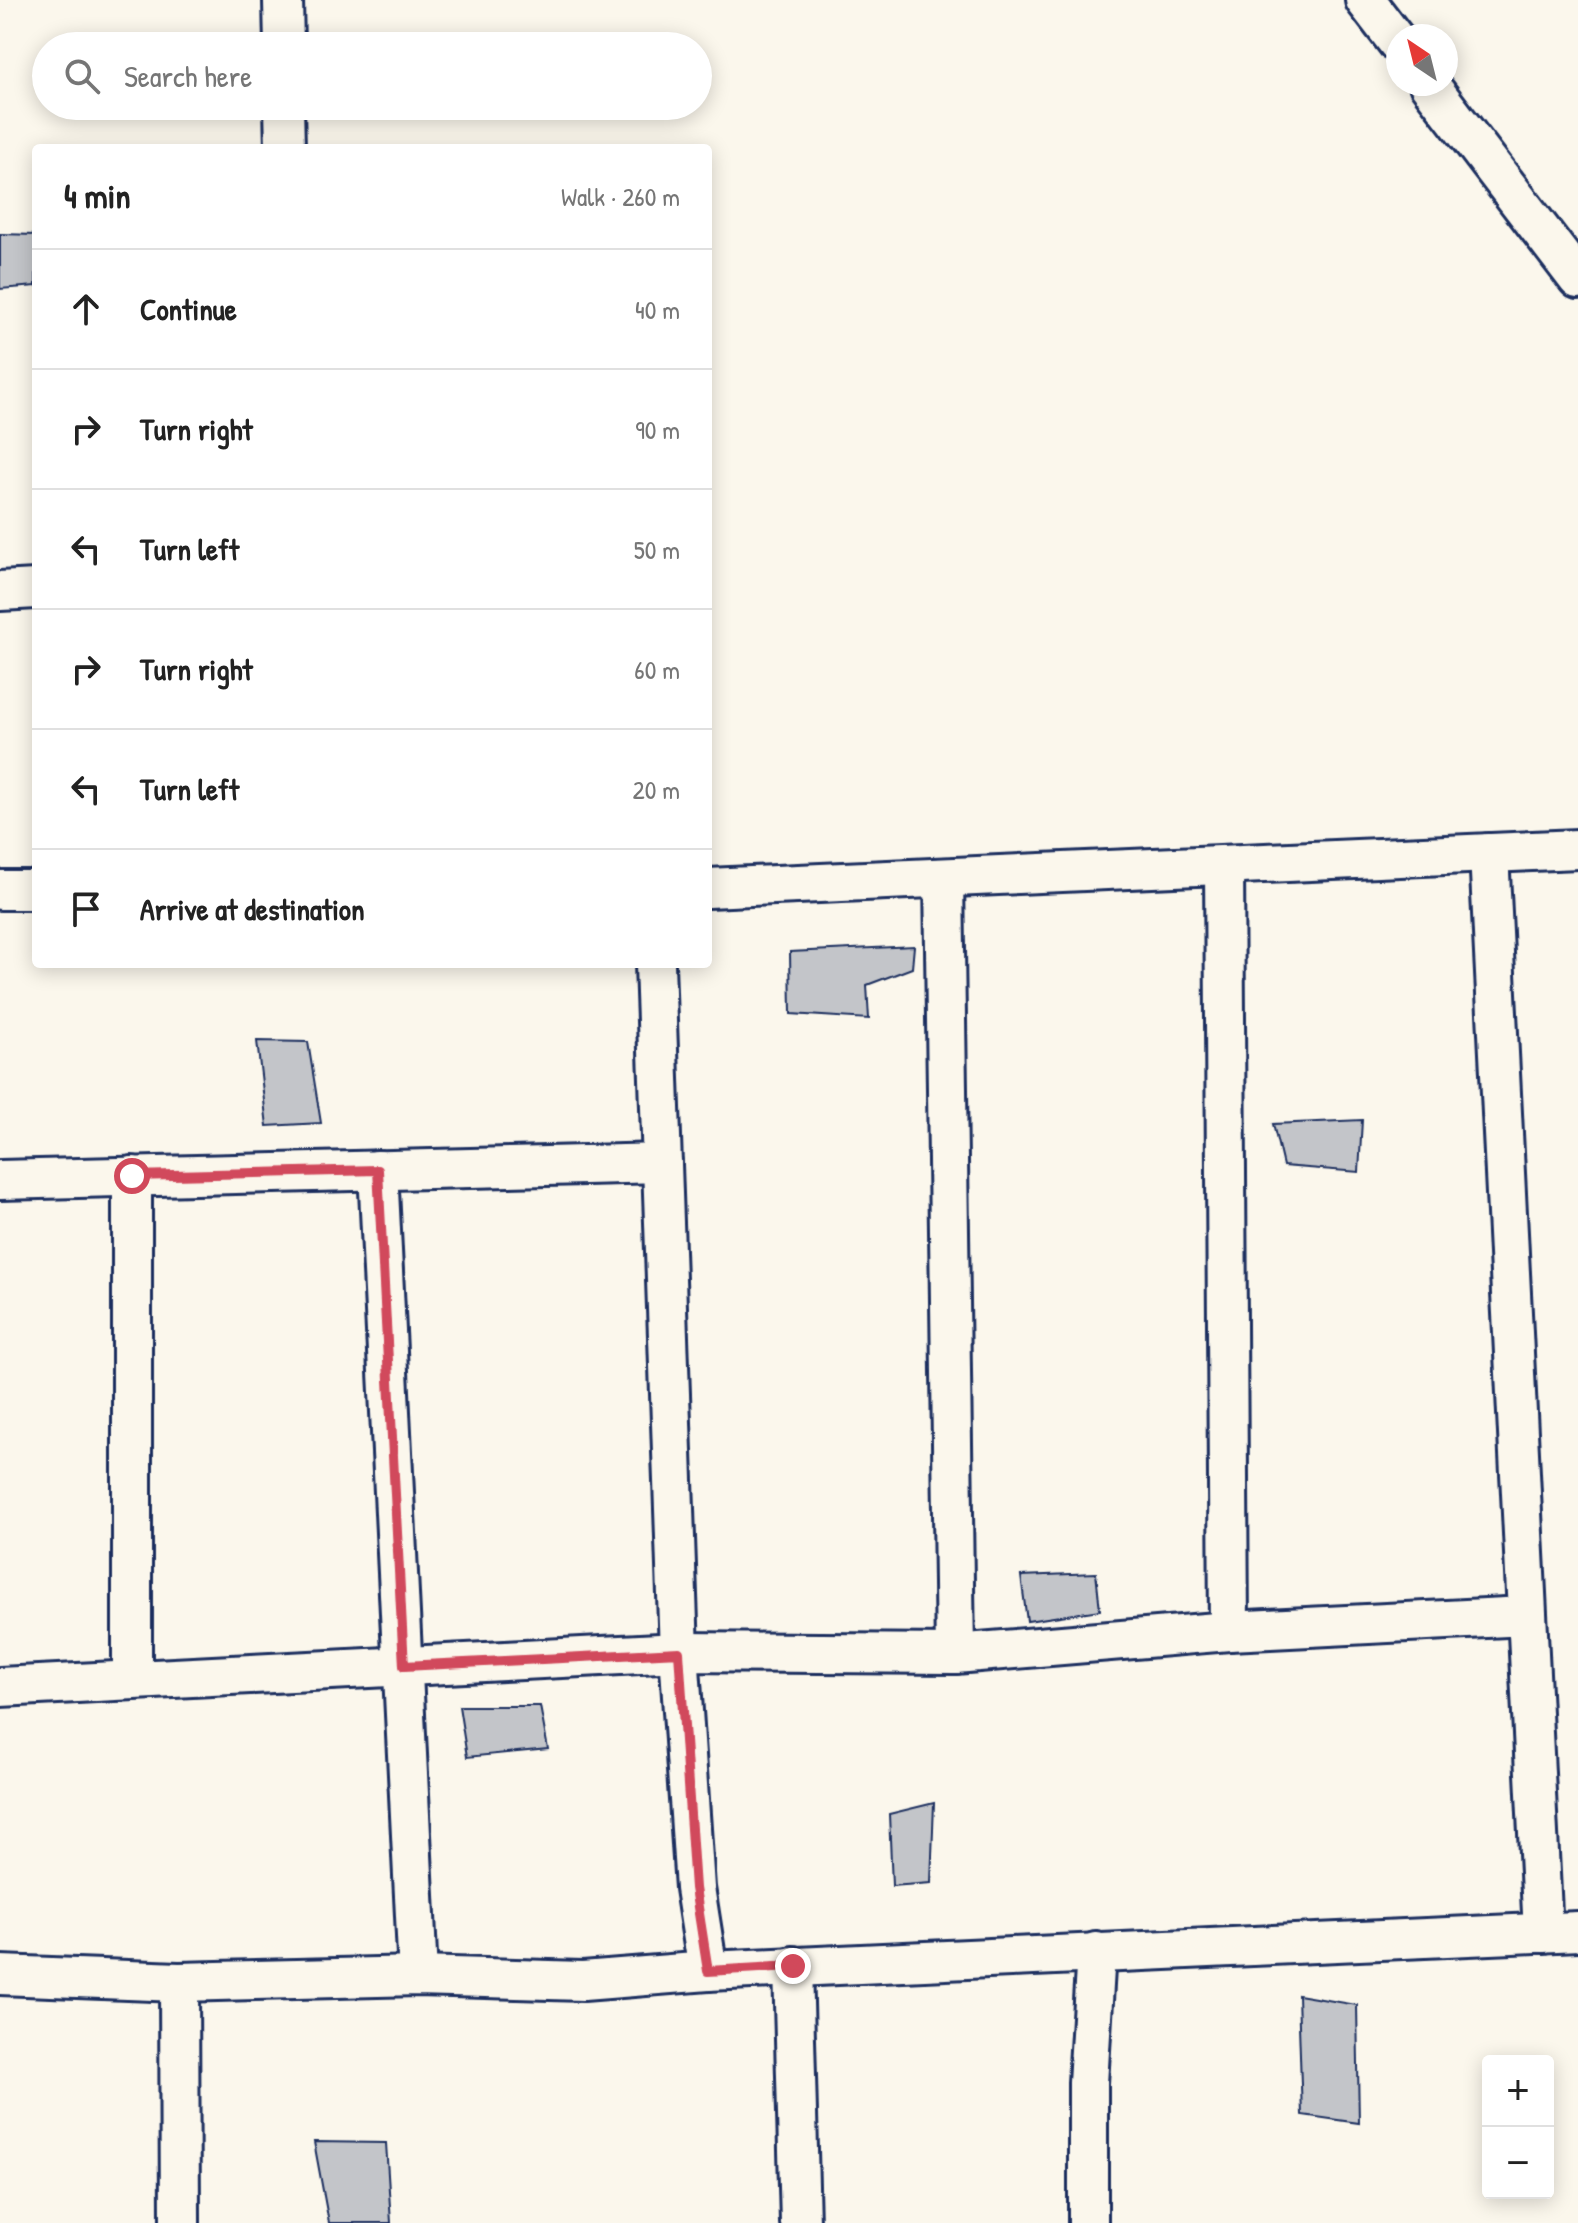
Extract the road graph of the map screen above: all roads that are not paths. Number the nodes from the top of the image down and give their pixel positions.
1 (283, 0) edge
2 (1365, 0) edge
3 (1386, 27) edge
4 (284, 32) edge
5 (1438, 96) edge
6 (284, 120) edge
7 (285, 144) edge
8 (1578, 279) edge
9 (32, 589) edge
10 (0, 591) edge
11 (1578, 849) edge
12 (1489, 853) junction
13 (1224, 866) junction
14 (944, 878) junction
15 (712, 888) edge
16 (0, 890) edge
17 (32, 890) edge
18 (655, 968) edge
19 (662, 1163) junction
20 (378, 1170) junction
21 (132, 1176) junction
22 (0, 1180) edge
23 (1526, 1616) junction
24 (1229, 1631) junction
25 (679, 1652) junction
26 (955, 1654) junction
27 (404, 1666) junction
28 (132, 1680) junction
29 (0, 1687) edge
30 (1560, 1932) edge
31 (1096, 1952) junction
32 (793, 1966) junction
33 (708, 1971) junction
34 (0, 1975) edge
35 (418, 1976) junction
36 (179, 1982) junction
37 (180, 2223) edge
38 (800, 2223) edge
39 (1088, 2223) edge

1 - 4 street
2 - 3 street
5 - 8 street
6 - 7 street
9 - 10 street
11 - 12 street
12 - 13 street
12 - 23 street
13 - 14 street
13 - 24 street
14 - 15 street
14 - 26 street
16 - 17 street
18 - 19 street
19 - 20 street
19 - 25 street
20 - 21 street
20 - 27 street
21 - 22 street
21 - 28 street
23 - 24 street
23 - 30 street
24 - 26 street
25 - 26 street
25 - 27 street
25 - 33 street
27 - 28 street
27 - 35 street
28 - 29 street
30 - 31 street
31 - 32 street
31 - 39 street
32 - 33 street
32 - 38 street
33 - 35 street
34 - 36 street
35 - 36 street
36 - 37 street

